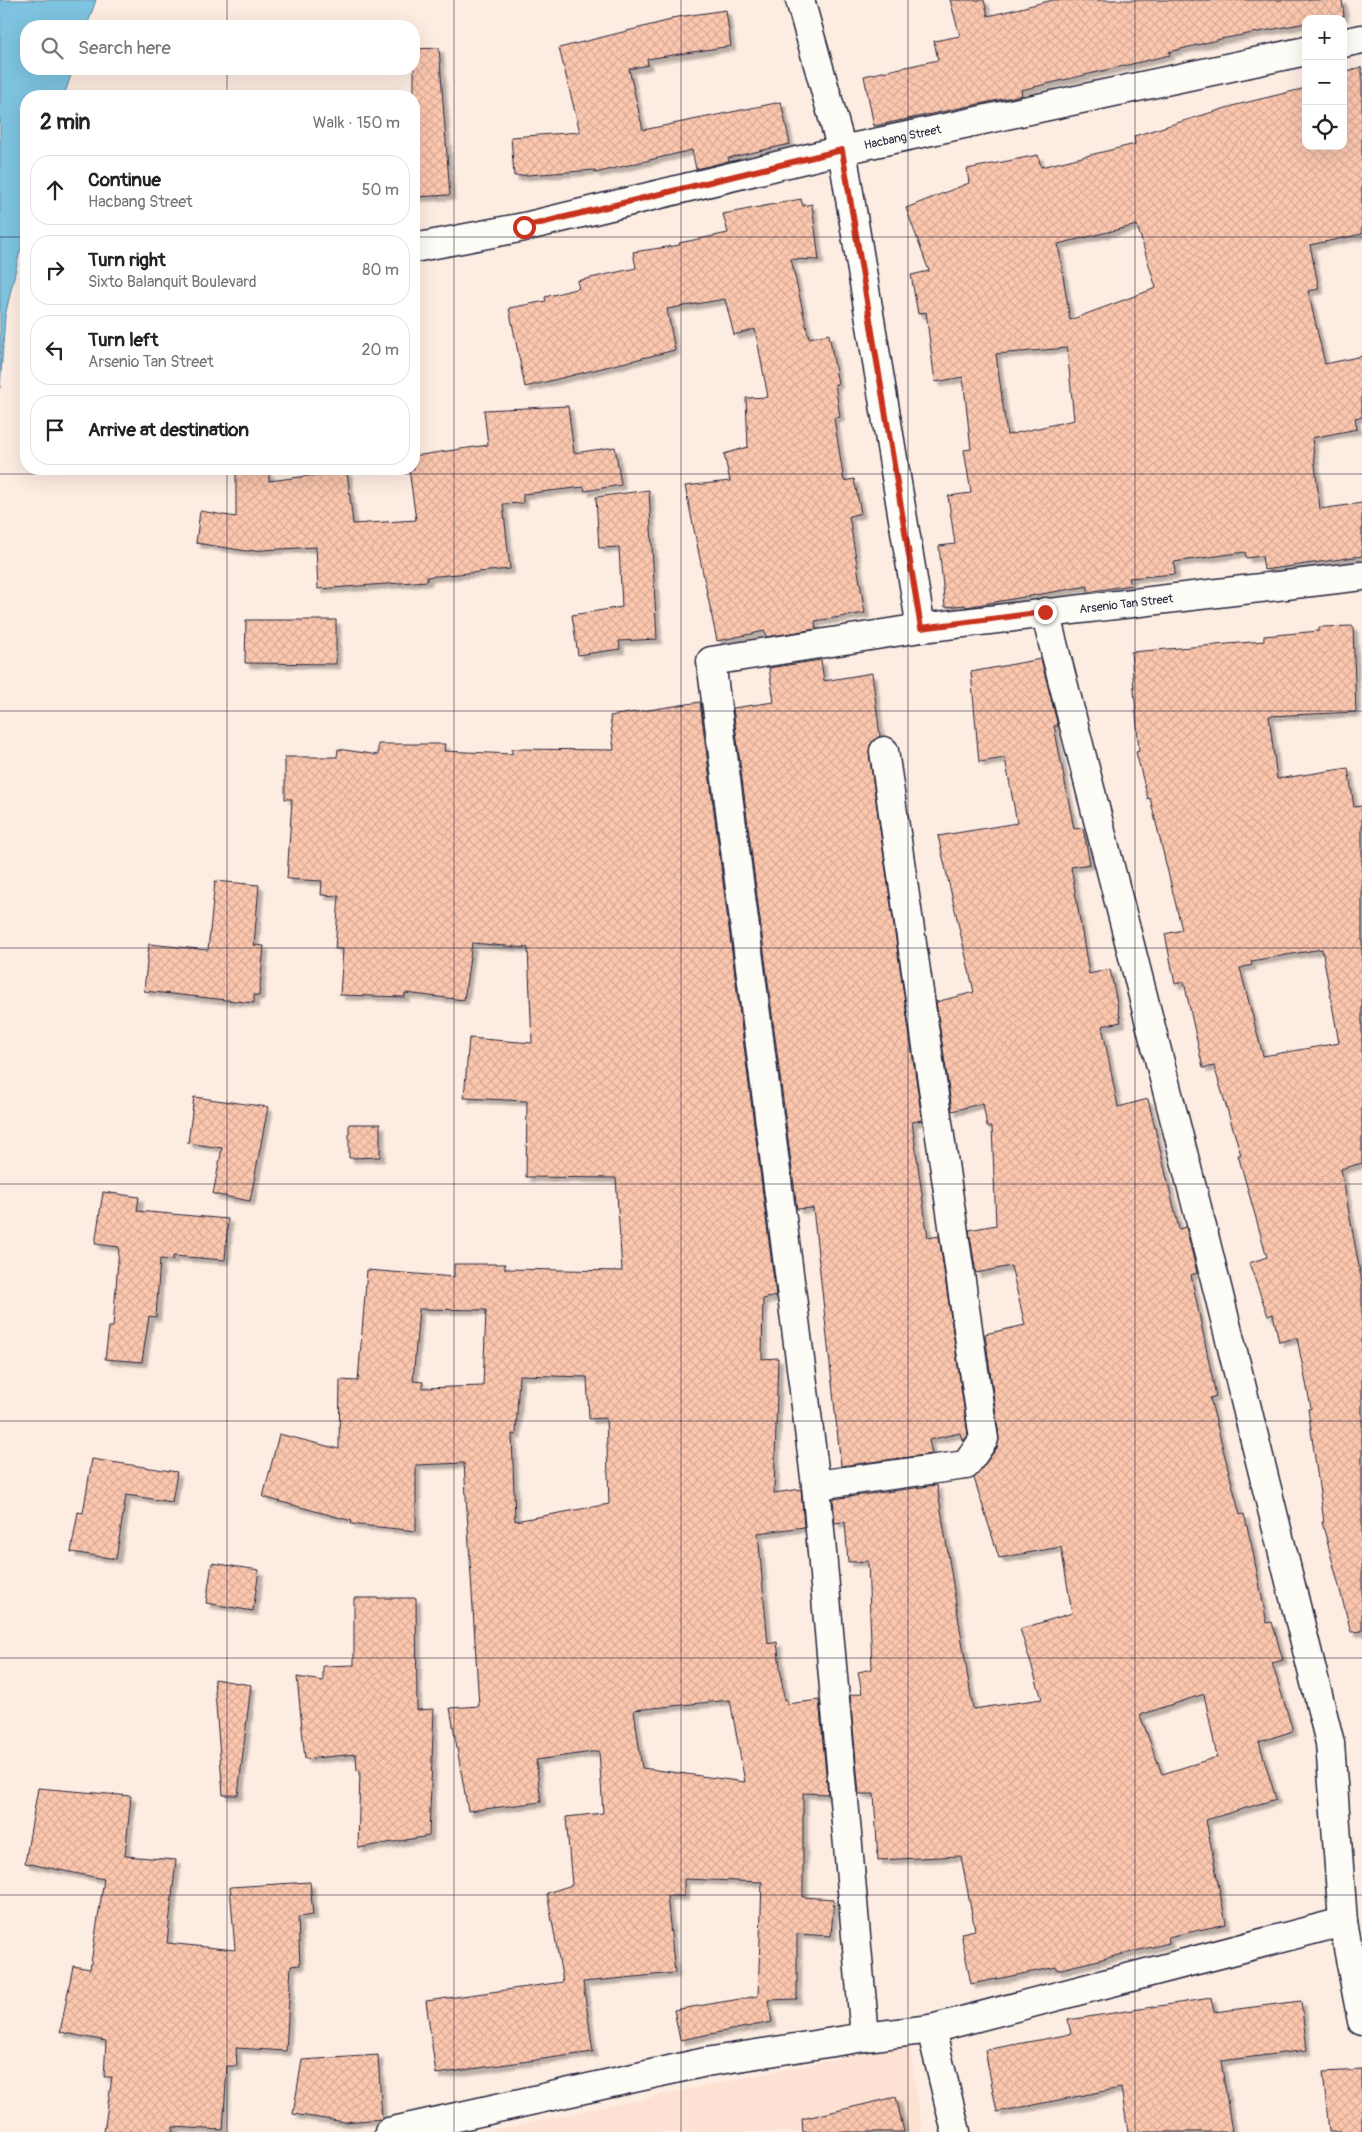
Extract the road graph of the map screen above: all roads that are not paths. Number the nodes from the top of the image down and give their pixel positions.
1 (800, 0) edge
2 (1362, 39) edge
3 (1347, 42) edge
4 (1302, 52) edge
5 (842, 150) junction
6 (420, 247) edge
7 (1362, 576) edge
8 (1045, 612) junction
9 (921, 628) junction
10 (884, 751) dead end
11 (816, 1485) junction
12 (1343, 1922) junction
13 (1362, 2021) edge
14 (931, 2029) junction
15 (865, 2037) junction
16 (389, 2132) edge
17 (956, 2132) edge

1 - 5 street
2 - 3 street
4 - 5 street, Hacbang Street
5 - 6 street, Hacbang Street
5 - 9 street
7 - 8 street, Arsenio Tan Street
8 - 9 street, Arsenio Tan Street
8 - 12 street
9 - 11 street, Arsenio Tan Street
10 - 11 street
11 - 15 street
12 - 13 street
12 - 14 street
14 - 15 street
14 - 17 street
15 - 16 street

